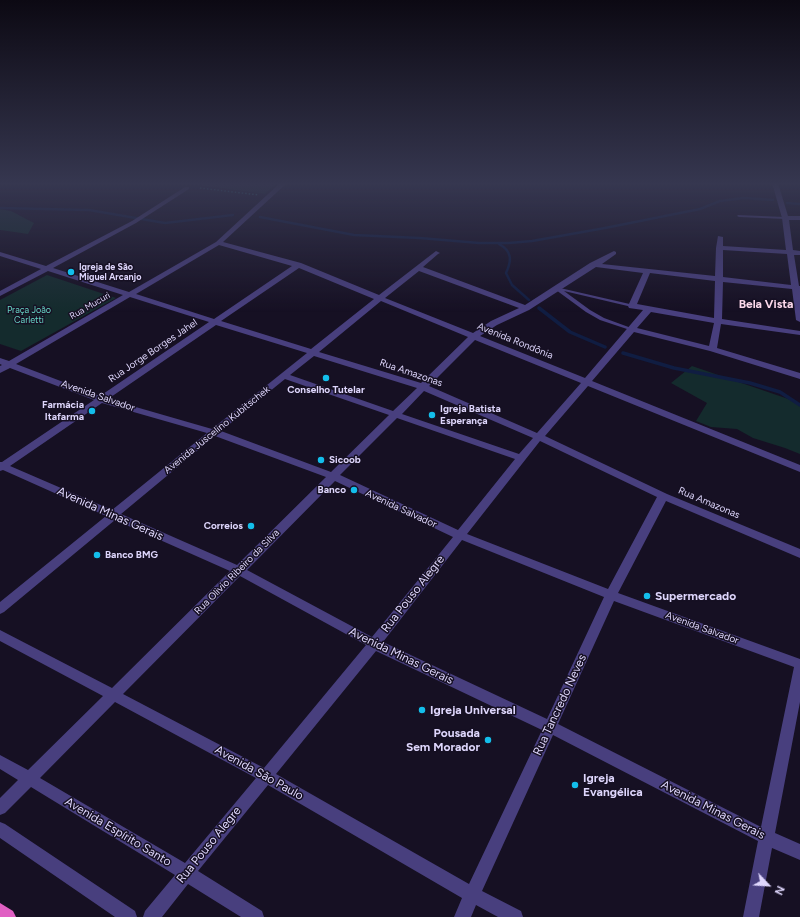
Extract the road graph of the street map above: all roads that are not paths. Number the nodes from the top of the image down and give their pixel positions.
1 (127, 226) edge
2 (237, 226) edge
3 (786, 226) edge
4 (720, 237) dead end
5 (218, 243) junction
6 (719, 248) junction
7 (614, 252) dead end
8 (791, 252) junction
9 (436, 253) dead end
10 (800, 253) edge
11 (0, 254) edge
12 (298, 265) junction
13 (593, 265) junction
14 (418, 268) junction
15 (48, 269) junction
16 (647, 271) junction
17 (718, 280) junction
18 (798, 288) edge
19 (558, 289) junction
20 (0, 294) edge
21 (129, 295) junction
22 (378, 298) junction
23 (632, 306) junction
24 (526, 308) junction
25 (648, 310) junction
26 (800, 320) edge
27 (718, 321) junction
28 (215, 322) junction
29 (632, 329) junction
30 (800, 333) edge
31 (474, 336) junction
32 (713, 349) junction
33 (313, 352) junction
34 (5, 363) edge
35 (0, 370) edge
36 (284, 376) junction
37 (800, 376) edge
38 (586, 382) junction
39 (423, 387) junction
40 (102, 400) junction
41 (397, 414) junction
42 (214, 432) junction
43 (539, 437) junction
44 (521, 458) junction
45 (1, 467) edge
46 (800, 469) edge
47 (333, 476) junction
48 (664, 496) junction
49 (114, 515) junction
50 (458, 536) junction
51 (800, 554) edge
52 (238, 570) junction
53 (611, 595) junction
54 (0, 609) edge
55 (0, 635) edge
56 (374, 644) junction
57 (800, 664) edge
58 (800, 668) edge
59 (114, 695) junction
60 (550, 727) junction
61 (0, 761) edge
62 (266, 776) junction
63 (29, 779) junction
64 (0, 808) edge
65 (0, 829) edge
66 (766, 837) junction
67 (800, 852) edge
68 (186, 873) junction
69 (472, 895) junction
70 (0, 912) edge
71 (7, 917) edge
72 (129, 917) edge
73 (151, 917) edge
74 (256, 917) edge
75 (462, 917) edge
76 (515, 917) edge
77 (751, 917) edge

1 - 15 street
2 - 5 street, Rua Mucuri
3 - 8 street
4 - 6 street
5 - 12 street, Avenida Rondônia
5 - 21 street, Rua Mucuri
6 - 8 street
6 - 17 street
7 - 13 street, Rua Olivio Ribeiro da Silva
8 - 10 street
8 - 18 street
9 - 14 street, Avenida Juscelino Kubitschek
11 - 15 street, Rua Amazonas
12 - 22 street, Avenida Rondônia
12 - 28 street, Rua Jorge Borges Jahel
13 - 16 street
13 - 19 street, Rua Olivio Ribeiro da Silva
14 - 22 street, Avenida Juscelino Kubitschek
14 - 24 street
15 - 20 street
15 - 21 street, Rua Amazonas
16 - 17 street
16 - 23 street
17 - 18 street
17 - 27 street
18 - 26 street
19 - 23 lane
19 - 24 street, Rua Olivio Ribeiro da Silva
19 - 29 lane
21 - 28 street, Rua Amazonas
21 - 34 street, Rua Mucuri
22 - 31 street, Avenida Rondônia
22 - 33 street, Avenida Juscelino Kubitschek
23 - 25 street
24 - 31 street, Rua Olivio Ribeiro da Silva
25 - 27 street
25 - 29 street, Rua Pouso Alegre
27 - 30 street
27 - 32 street
28 - 33 street, Rua Amazonas
28 - 40 street, Rua Jorge Borges Jahel
29 - 32 street
29 - 38 street, Rua Pouso Alegre
31 - 38 street, Avenida Rondônia
31 - 39 street, Rua Olivio Ribeiro da Silva
32 - 37 street
33 - 36 street, Avenida Juscelino Kubitschek
33 - 39 street, Rua Amazonas
34 - 35 street, Rua Mucuri
34 - 40 street, Avenida Salvador
36 - 41 street
36 - 42 street, Avenida Juscelino Kubitschek
38 - 43 street, Rua Pouso Alegre
38 - 46 street, Avenida Rondônia
39 - 41 street, Rua Olivio Ribeiro da Silva
39 - 43 street, Rua Amazonas
40 - 42 street, Avenida Salvador
40 - 45 street, Rua Jorge Borges Jahel
41 - 44 street
41 - 47 street, Rua Olivio Ribeiro da Silva
42 - 47 street, Avenida Salvador
42 - 49 street, Avenida Juscelino Kubitschek
43 - 44 street, Rua Pouso Alegre
43 - 48 street, Rua Amazonas
44 - 50 street, Rua Pouso Alegre
45 - 49 street, Avenida Minas Gerais
47 - 50 street, Avenida Salvador
47 - 52 street, Rua Olivio Ribeiro da Silva
48 - 51 street, Rua Amazonas
48 - 53 street, Rua Tancredo Neves
49 - 52 street, Avenida Minas Gerais
49 - 54 street, Avenida Juscelino Kubitschek
50 - 53 street, Avenida Salvador
50 - 56 street, Rua Pouso Alegre
52 - 56 street, Avenida Minas Gerais
52 - 59 street, Rua Olivio Ribeiro da Silva
53 - 57 street, Avenida Salvador
53 - 60 street, Rua Tancredo Neves
55 - 59 street, Avenida São Paulo
56 - 60 street, Avenida Minas Gerais
56 - 62 street, Rua Pouso Alegre
58 - 66 street
59 - 62 street, Avenida São Paulo
59 - 63 street, Rua Olivio Ribeiro da Silva
60 - 66 street, Avenida Minas Gerais
60 - 69 street, Rua Tancredo Neves
61 - 63 street, Avenida Espírito Santo
62 - 68 street, Rua Pouso Alegre
62 - 69 street, Avenida São Paulo
63 - 64 street, Rua Olivio Ribeiro da Silva
63 - 68 street, Avenida Espírito Santo
65 - 72 street
66 - 67 street, Avenida Minas Gerais
66 - 77 street
68 - 73 street, Rua Pouso Alegre
68 - 74 street, Avenida Espírito Santo
69 - 75 street, Rua Tancredo Neves
69 - 76 street, Avenida São Paulo
70 - 71 highway

